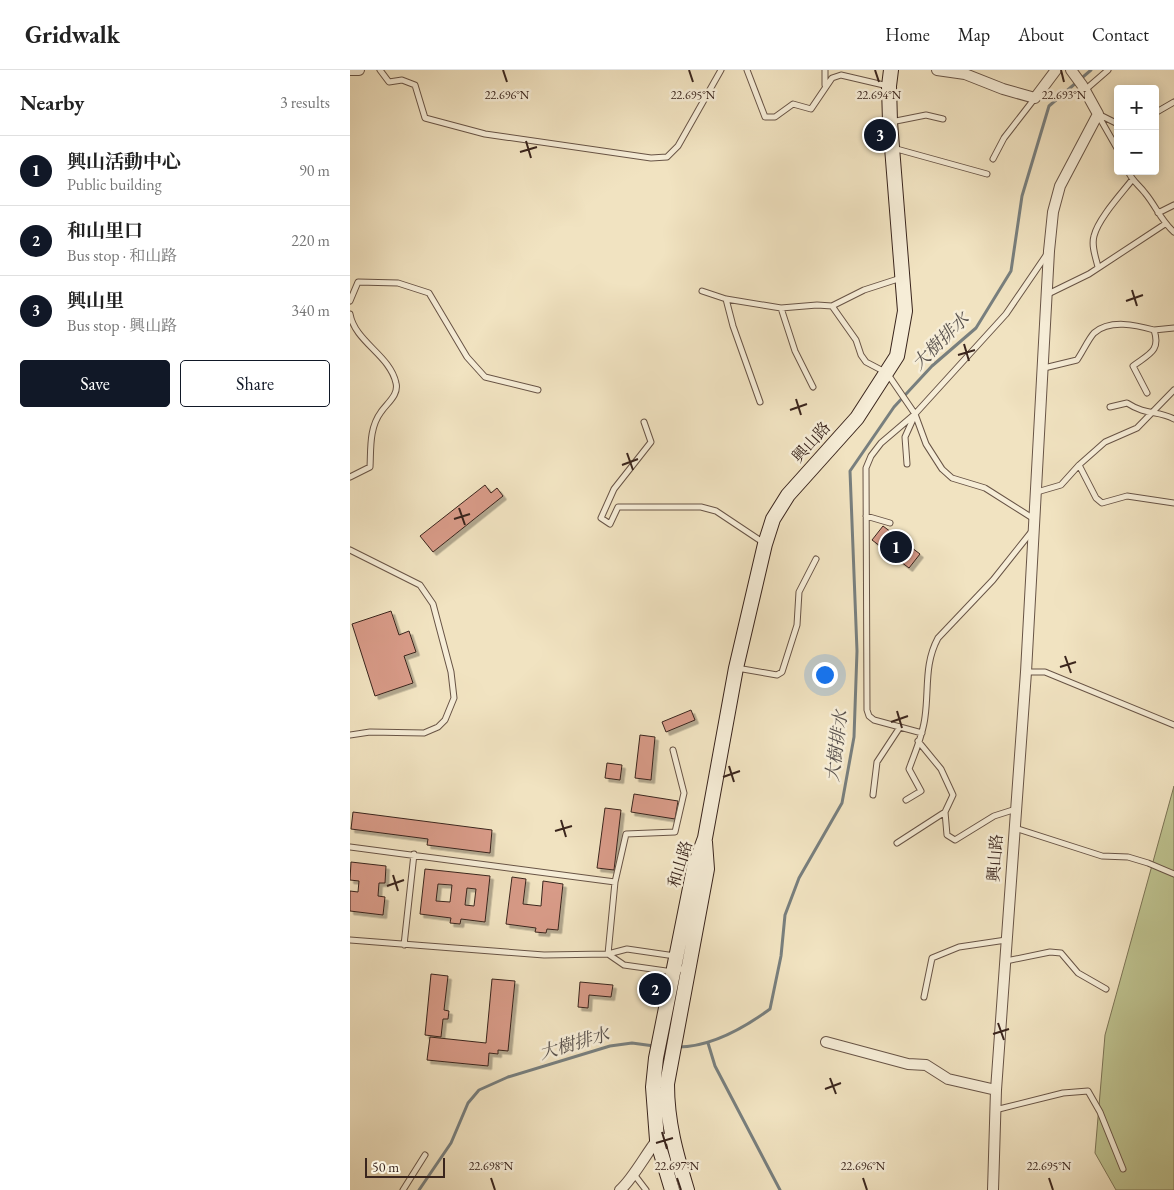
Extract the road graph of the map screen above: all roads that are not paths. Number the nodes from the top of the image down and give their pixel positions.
1 (350, 70) edge
2 (359, 70) edge
3 (380, 70) edge
4 (721, 70) edge
5 (747, 70) edge
6 (825, 70) edge
7 (892, 70) edge
8 (937, 70) edge
9 (1056, 70) edge
10 (1071, 70) edge
11 (1108, 70) edge
12 (966, 72) edge
13 (825, 85) junction
14 (889, 86) junction
15 (1084, 88) junction
16 (1035, 98) junction
17 (1174, 102) edge
18 (1159, 111) edge
19 (1098, 114) junction
20 (943, 119) dead end
21 (890, 122) junction
22 (1114, 122) edge
23 (1114, 143) edge
24 (892, 148) junction
25 (993, 159) dead end
26 (986, 174) dead end
27 (1130, 175) edge
28 (1132, 180) junction
29 (1174, 205) edge
30 (1158, 213) junction
31 (1165, 224) junction
32 (1174, 232) edge
33 (1049, 251) junction
34 (1098, 267) junction
35 (903, 278) junction
36 (702, 291) dead end
37 (1047, 295) junction
38 (726, 299) junction
39 (350, 301) edge
40 (832, 306) junction
41 (782, 308) junction
42 (350, 314) edge
43 (1174, 328) edge
44 (1154, 330) junction
45 (1044, 368) junction
46 (887, 373) junction
47 (813, 387) dead end
48 (538, 390) dead end
49 (1174, 390) edge
50 (1147, 393) dead end
51 (760, 402) dead end
52 (1110, 407) dead end
53 (915, 414) junction
54 (1150, 414) junction
55 (1174, 419) edge
56 (644, 422) dead end
57 (907, 464) dead end
58 (1078, 465) junction
59 (350, 477) edge
60 (1037, 492) junction
61 (1174, 502) edge
62 (866, 516) junction
63 (890, 523) dead end
64 (1033, 524) junction
65 (765, 544) junction
66 (350, 550) edge
67 (816, 559) dead end
68 (736, 668) junction
69 (1026, 672) junction
70 (1174, 725) edge
71 (900, 727) junction
72 (922, 733) junction
73 (350, 735) edge
74 (918, 741) junction
75 (673, 750) dead end
76 (873, 796) dead end
77 (906, 800) dead end
78 (1017, 809) junction
79 (945, 812) junction
80 (1015, 828) junction
81 (705, 838) junction
82 (897, 843) dead end
83 (350, 847) edge
84 (414, 854) junction
85 (1174, 874) edge
86 (615, 882) junction
87 (350, 940) edge
88 (1007, 940) junction
89 (404, 945) junction
90 (608, 954) junction
91 (676, 956) junction
92 (1005, 961) junction
93 (689, 966) junction
94 (673, 972) junction
95 (1106, 988) dead end
96 (924, 997) dead end
97 (668, 1031) junction
98 (826, 1042) dead end
99 (996, 1090) junction
100 (994, 1110) junction
101 (664, 1139) junction
102 (425, 1155) dead end
103 (1123, 1169) dead end
104 (633, 1173) junction
105 (403, 1190) edge
106 (620, 1190) edge
107 (646, 1190) edge
108 (672, 1190) edge
109 (687, 1190) edge
110 (992, 1190) edge

1 - 2 street
3 - 4 lane
5 - 13 lane
6 - 13 lane
7 - 14 main road, 興山路
8 - 12 street
9 - 16 street
10 - 15 street
11 - 15 lane
12 - 16 street
13 - 14 lane
14 - 21 main road, 興山路
15 - 19 street
16 - 25 lane
17 - 18 lane
19 - 22 lane
19 - 23 lane
19 - 33 street, 興山路
20 - 21 lane
21 - 24 main road, 興山路
24 - 26 lane
24 - 35 main road, 興山路
27 - 28 lane
28 - 30 lane
28 - 34 lane
29 - 30 lane
30 - 31 lane
31 - 32 lane
31 - 34 lane
33 - 37 street, 興山路
33 - 53 lane
34 - 37 lane
35 - 40 lane
35 - 46 main road, 興山路
36 - 38 lane
37 - 45 street, 興山路
38 - 41 lane
38 - 51 lane
39 - 48 lane
40 - 41 lane
40 - 46 lane
41 - 47 lane
42 - 59 lane
43 - 44 lane
44 - 45 lane
44 - 50 lane
45 - 60 street, 興山路
46 - 53 lane
46 - 65 main road, 興山路
49 - 54 lane
52 - 54 lane
53 - 57 lane
53 - 62 lane
53 - 64 lane
54 - 55 lane
54 - 58 lane
56 - 65 lane
58 - 60 lane
58 - 61 lane
60 - 64 street, 興山路
62 - 63 lane
62 - 71 lane
64 - 69 street, 興山路
64 - 72 lane
65 - 68 main road, 興山路
66 - 73 lane
67 - 68 lane
68 - 81 main road, 興山路
69 - 70 lane
69 - 78 street, 興山路
71 - 72 lane
71 - 76 lane
72 - 74 lane
74 - 77 lane
74 - 79 lane
75 - 86 lane
78 - 79 lane
78 - 80 street, 興山路
79 - 82 lane
80 - 85 lane
80 - 88 street, 興山路
81 - 91 main road, 和山路
81 - 93 main road, 和山路
83 - 84 lane
84 - 86 lane
84 - 89 lane
86 - 90 lane
87 - 89 lane
88 - 92 street, 興山路
88 - 96 lane
89 - 90 lane
90 - 91 lane
90 - 94 lane
91 - 93 lane
91 - 94 main road, 和山路
92 - 95 lane
92 - 99 street, 興山路
93 - 94 lane
93 - 97 main road, 和山路
94 - 97 main road, 和山路
97 - 101 main road
97 - 101 main road
98 - 99 street
99 - 100 street, 興山路
100 - 103 lane
100 - 110 street, 興山路
101 - 104 street
101 - 108 main road
101 - 109 main road
102 - 105 lane
104 - 106 street
104 - 107 lane

